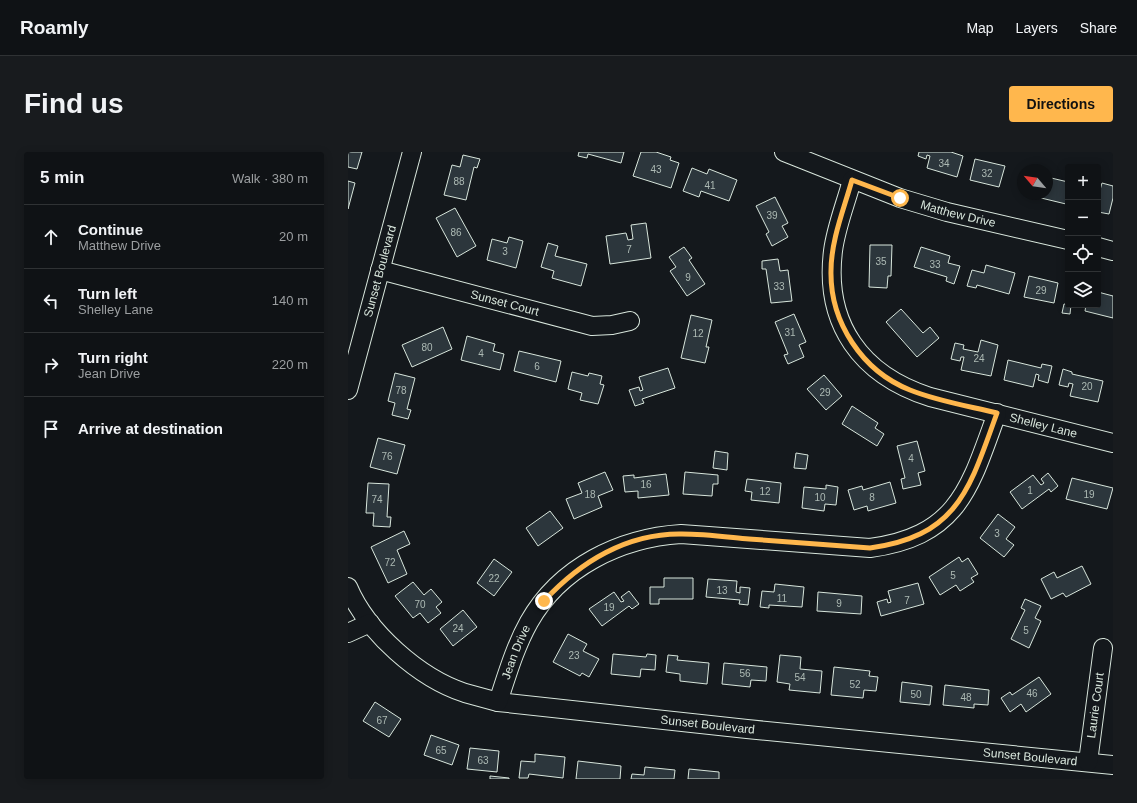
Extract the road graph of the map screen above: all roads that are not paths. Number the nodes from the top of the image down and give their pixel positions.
1 (412, 152) edge
2 (784, 152) edge
3 (852, 180) junction
4 (1065, 239) edge
5 (1101, 248) edge
6 (1113, 251) edge
7 (380, 270) junction
8 (630, 321) dead end
9 (348, 390) edge
10 (997, 413) junction
11 (1113, 443) edge
12 (348, 587) edge
13 (370, 623) junction
14 (348, 634) edge
15 (1103, 648) dead end
16 (498, 702) junction
17 (1088, 762) junction
18 (1113, 765) edge

1 - 7 street, Sunset Boulevard
2 - 3 street, Matthew Drive
3 - 4 street, Matthew Drive
3 - 10 street, Shelley Lane
5 - 6 street
7 - 8 street, Sunset Court
7 - 9 street, Sunset Boulevard
10 - 11 street, Shelley Lane
10 - 16 street, Jean Drive
12 - 13 street, Sunset Boulevard
13 - 14 street
13 - 16 street, Sunset Boulevard
15 - 17 street, Laurie Court
16 - 17 street, Sunset Boulevard
17 - 18 street, Sunset Boulevard

